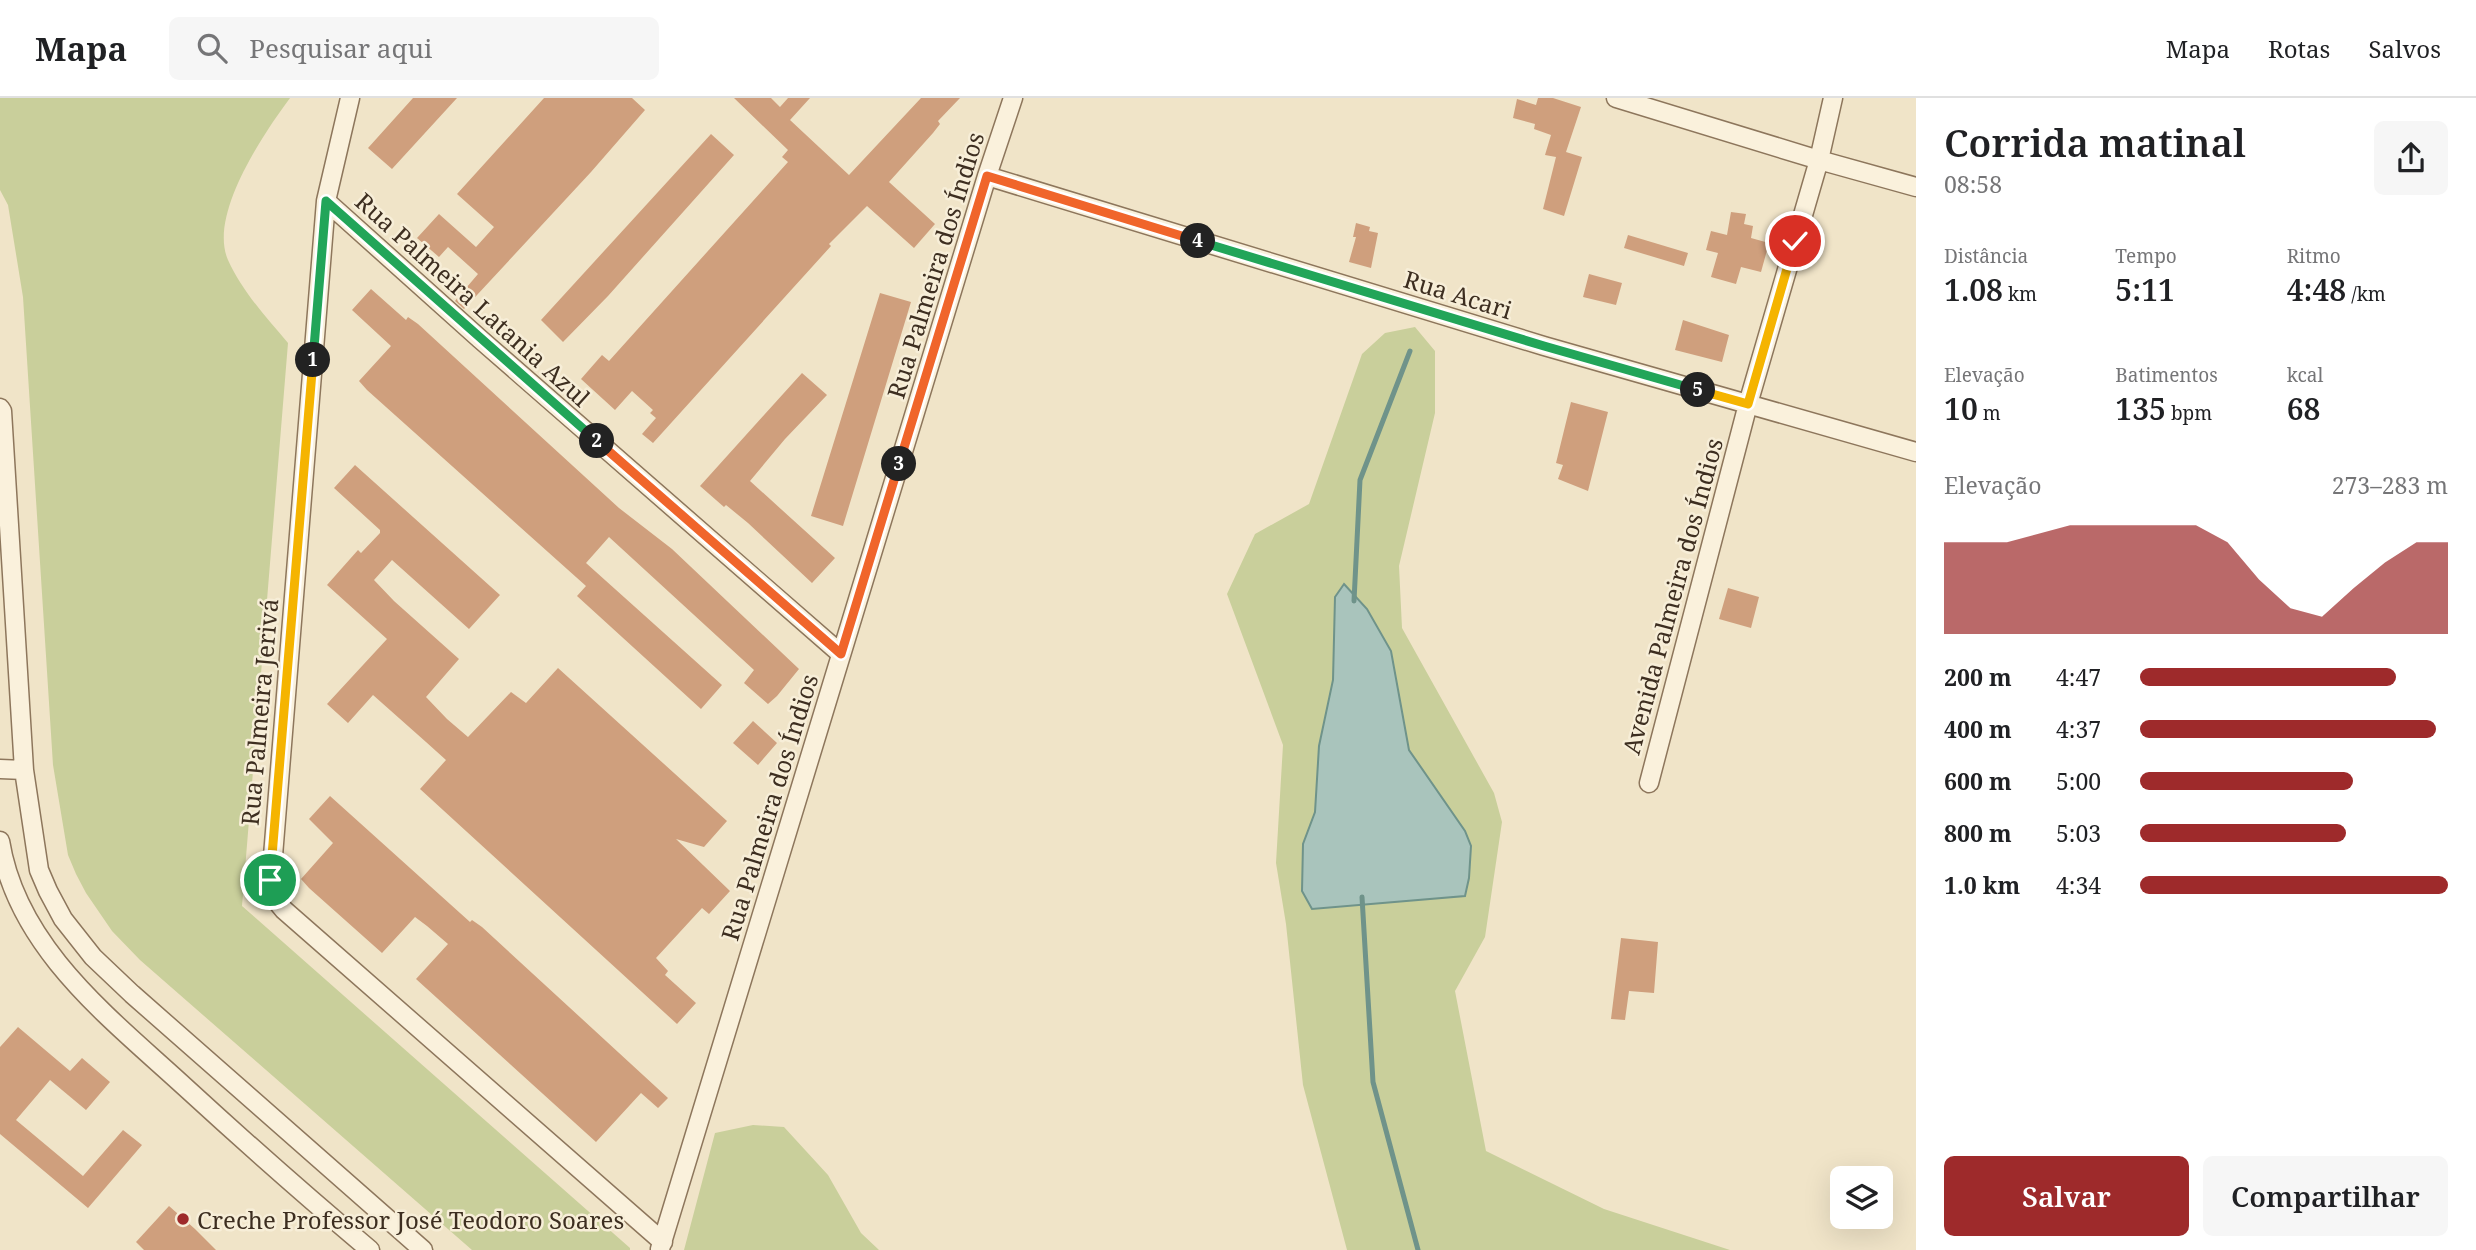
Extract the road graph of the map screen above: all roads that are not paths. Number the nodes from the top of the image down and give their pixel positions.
1 (350, 98) edge
2 (1013, 98) edge
3 (1616, 98) edge
4 (1833, 98) edge
5 (1819, 160) junction
6 (987, 176) junction
7 (1916, 187) edge
8 (326, 201) junction
9 (1748, 404) junction
10 (0, 408) edge
11 (1916, 452) edge
12 (841, 654) junction
13 (0, 769) edge
14 (24, 770) junction
15 (1649, 783) dead end
16 (0, 841) edge
17 (2, 869) edge
18 (39, 870) junction
19 (661, 1246) edge
20 (370, 1250) edge
21 (423, 1250) edge

1 - 8 street, Rua Palmeira Jerivá
2 - 6 street, Rua Palmeira dos Índios
3 - 5 street
4 - 5 street, Avenida Palmeira dos Índios
5 - 7 street
5 - 9 street, Avenida Palmeira dos Índios
6 - 9 street, Rua Acari
6 - 12 street, Rua Palmeira dos Índios
8 - 12 street, Rua Palmeira Latania Azul
8 - 19 street, Rua Palmeira Jerivá
9 - 11 street, Rua Acari
9 - 15 street, Avenida Palmeira dos Índios
10 - 14 street
12 - 19 street, Rua Palmeira dos Índios
13 - 14 street
14 - 18 street
16 - 17 street
17 - 18 street
17 - 20 street
18 - 21 street

